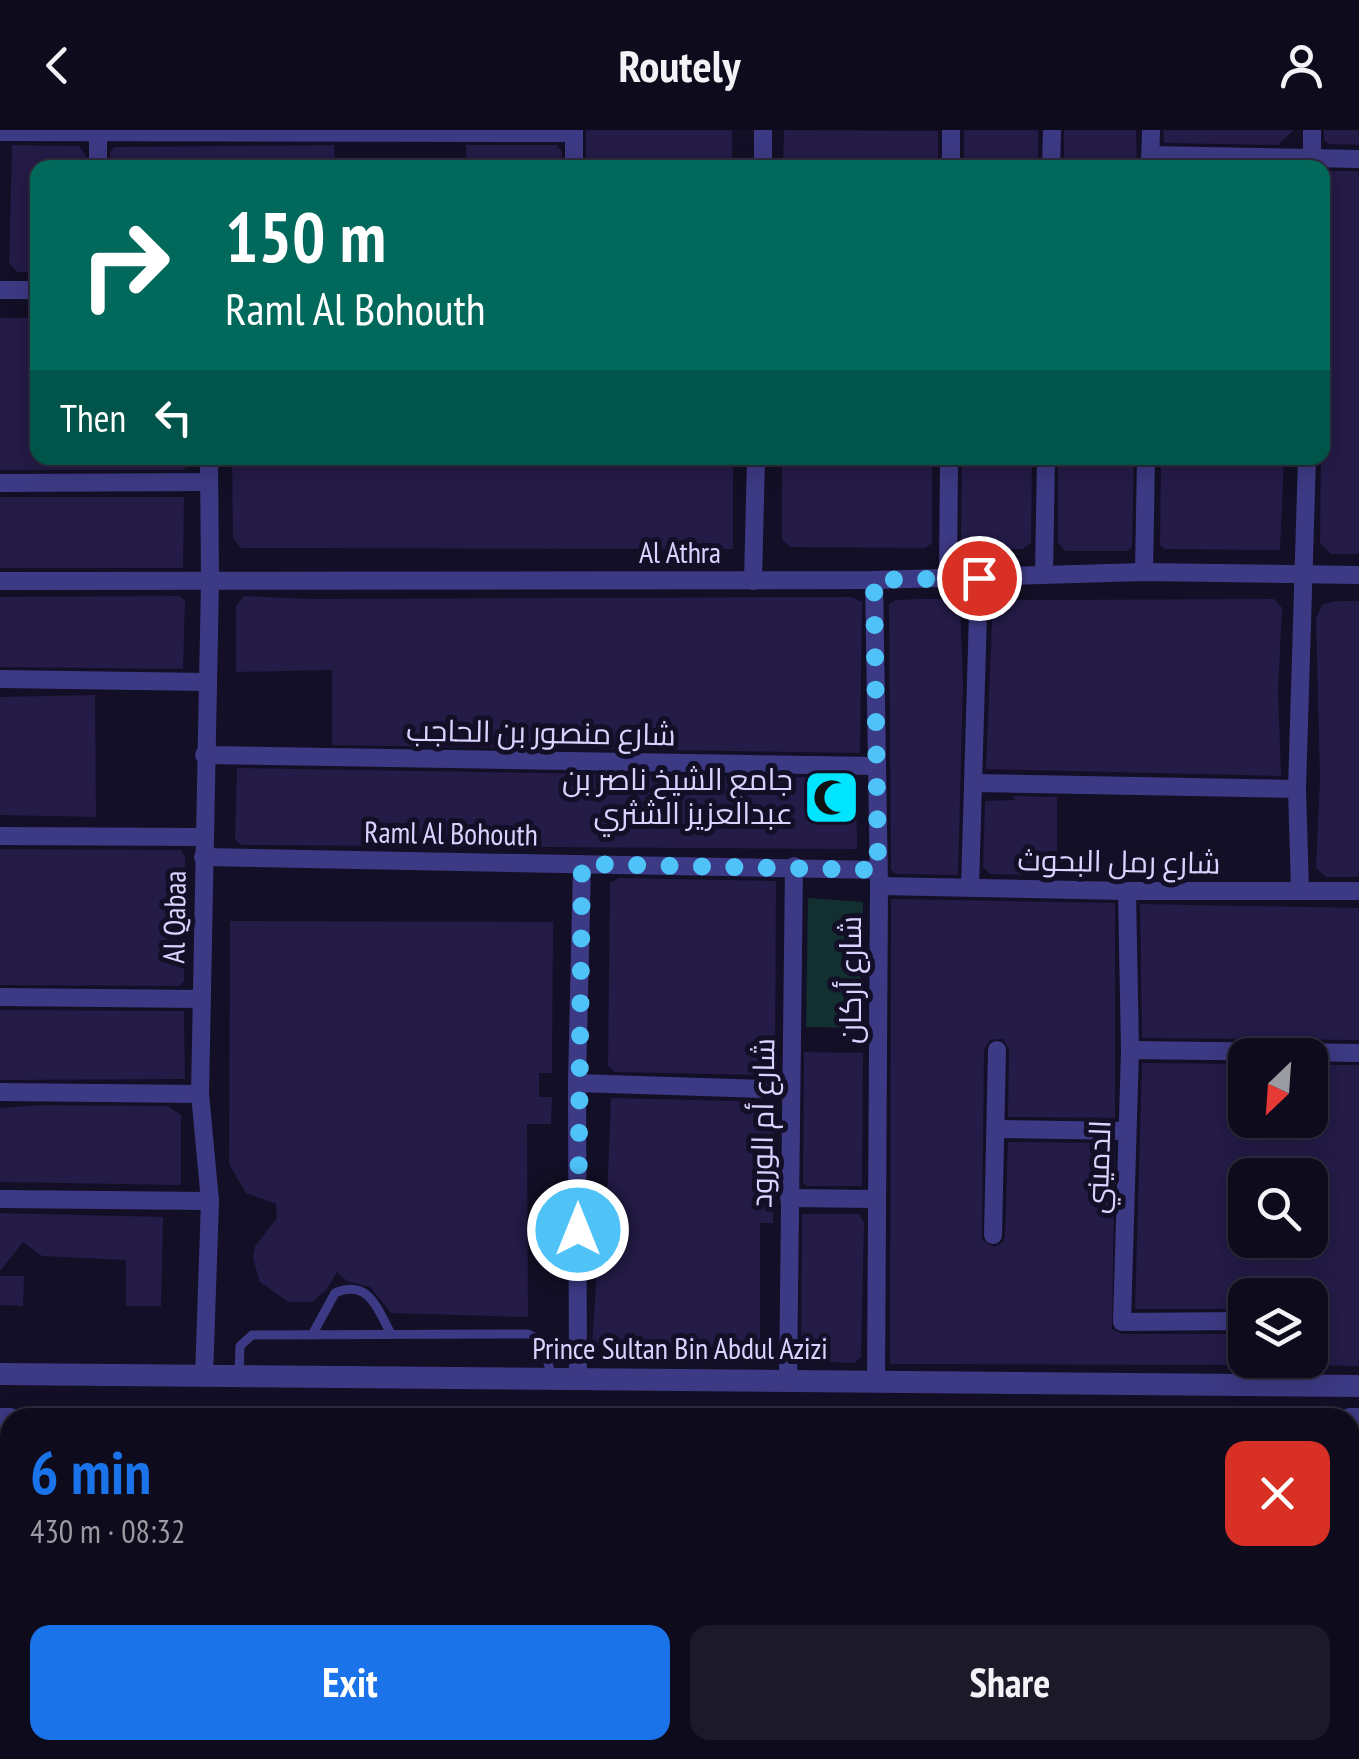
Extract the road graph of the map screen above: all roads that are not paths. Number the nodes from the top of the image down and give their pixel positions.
1 (764, 130) edge
2 (951, 130) edge
3 (1052, 130) edge
4 (1151, 130) edge
5 (1312, 130) edge
6 (0, 132) edge
7 (98, 132) edge
8 (574, 132) edge
9 (1359, 159) edge
10 (98, 160) edge
11 (574, 160) edge
12 (763, 160) edge
13 (951, 160) edge
14 (1051, 160) edge
15 (1150, 160) edge
16 (1312, 160) edge
17 (1330, 161) edge
18 (0, 290) edge
19 (30, 290) edge
20 (209, 465) edge
21 (756, 465) edge
22 (948, 465) edge
23 (1046, 465) edge
24 (1146, 465) edge
25 (1307, 465) edge
26 (0, 482) edge
27 (209, 482) junction
28 (1144, 572) junction
29 (1044, 574) junction
30 (1304, 574) junction
31 (1359, 575) edge
32 (948, 578) junction
33 (979, 578) junction
34 (874, 580) junction
35 (0, 581) edge
36 (210, 581) junction
37 (753, 581) junction
38 (0, 679) edge
39 (206, 682) junction
40 (204, 755) junction
41 (876, 766) junction
42 (973, 783) junction
43 (1297, 789) junction
44 (0, 836) edge
45 (203, 837) junction
46 (204, 857) junction
47 (582, 864) junction
48 (794, 866) junction
49 (878, 878) junction
50 (970, 888) junction
51 (1127, 891) junction
52 (1300, 891) junction
53 (1359, 891) edge
54 (0, 998) edge
55 (202, 999) junction
56 (997, 1050) dead end
57 (1130, 1050) junction
58 (1359, 1054) edge
59 (577, 1083) junction
60 (791, 1090) junction
61 (0, 1092) edge
62 (200, 1094) junction
63 (996, 1130) junction
64 (1127, 1130) junction
65 (789, 1198) junction
66 (0, 1199) edge
67 (877, 1199) junction
68 (210, 1201) junction
69 (994, 1234) dead end
70 (1228, 1321) edge
71 (392, 1334) junction
72 (312, 1335) junction
73 (0, 1374) edge
74 (238, 1376) junction
75 (204, 1378) junction
76 (552, 1378) junction
77 (578, 1378) junction
78 (788, 1380) junction
79 (876, 1381) junction
80 (1359, 1386) edge

1 - 12 street
2 - 13 street
3 - 14 street
4 - 15 street
5 - 16 street
6 - 7 street
7 - 8 street
7 - 10 street
8 - 11 street
9 - 17 street
18 - 19 street
20 - 27 street, Al Qabaa
21 - 37 street
22 - 32 street
23 - 29 street
24 - 28 street
25 - 30 street
26 - 27 street
27 - 36 street, Al Qabaa
28 - 29 street, Al Athra
28 - 30 street, Al Athra
29 - 33 street, Al Athra
30 - 31 street, Al Athra
30 - 43 street
32 - 33 street, Al Athra
32 - 34 street, Al Athra
33 - 42 street
34 - 37 street, Al Athra
34 - 41 street, شارع أركان
35 - 36 street, Al Athra
36 - 37 street, Al Athra
36 - 39 street, Al Qabaa
38 - 39 street
39 - 40 street, Al Qabaa
40 - 41 street, شارع منصور بن الحاجب
40 - 45 street, Al Qabaa
41 - 49 street, شارع أركان
42 - 43 street
42 - 50 street
43 - 52 street
44 - 45 street
45 - 46 street, Al Qabaa
46 - 47 street, Raml Al Bohouth
46 - 55 street, Al Qabaa
47 - 48 street, Raml Al Bohouth
47 - 59 street
48 - 49 street, Raml Al Bohouth
48 - 60 street, شارع أم الورود
49 - 50 street, شارع رمل البحوث
49 - 67 street, شارع أركان
50 - 51 street, شارع رمل البحوث
51 - 52 street, شارع رمل البحوث
51 - 57 street, الدميني
52 - 53 street, شارع رمل البحوث
54 - 55 street
55 - 62 street, Al Qabaa
56 - 63 street
57 - 58 street
57 - 64 street, الدميني
59 - 60 street
59 - 77 street
60 - 65 street, شارع أم الورود
61 - 62 street
62 - 68 street, Al Qabaa
63 - 64 street
63 - 69 street
64 - 70 street, الدميني
65 - 67 street
65 - 78 street, شارع أم الورود
66 - 68 street
67 - 79 street, شارع أركان
68 - 75 street, Al Qabaa
71 - 72 lane
71 - 72 lane
71 - 76 lane
72 - 74 lane
73 - 75 street, Prince Sultan Bin Abdul Azizi
74 - 75 street, Prince Sultan Bin Abdul Azizi
74 - 76 street, Prince Sultan Bin Abdul Azizi
76 - 77 street, Prince Sultan Bin Abdul Azizi
77 - 78 street, Prince Sultan Bin Abdul Azizi
78 - 79 street, Prince Sultan Bin Abdul Azizi
79 - 80 street, Prince Sultan Bin Abdul Azizi

